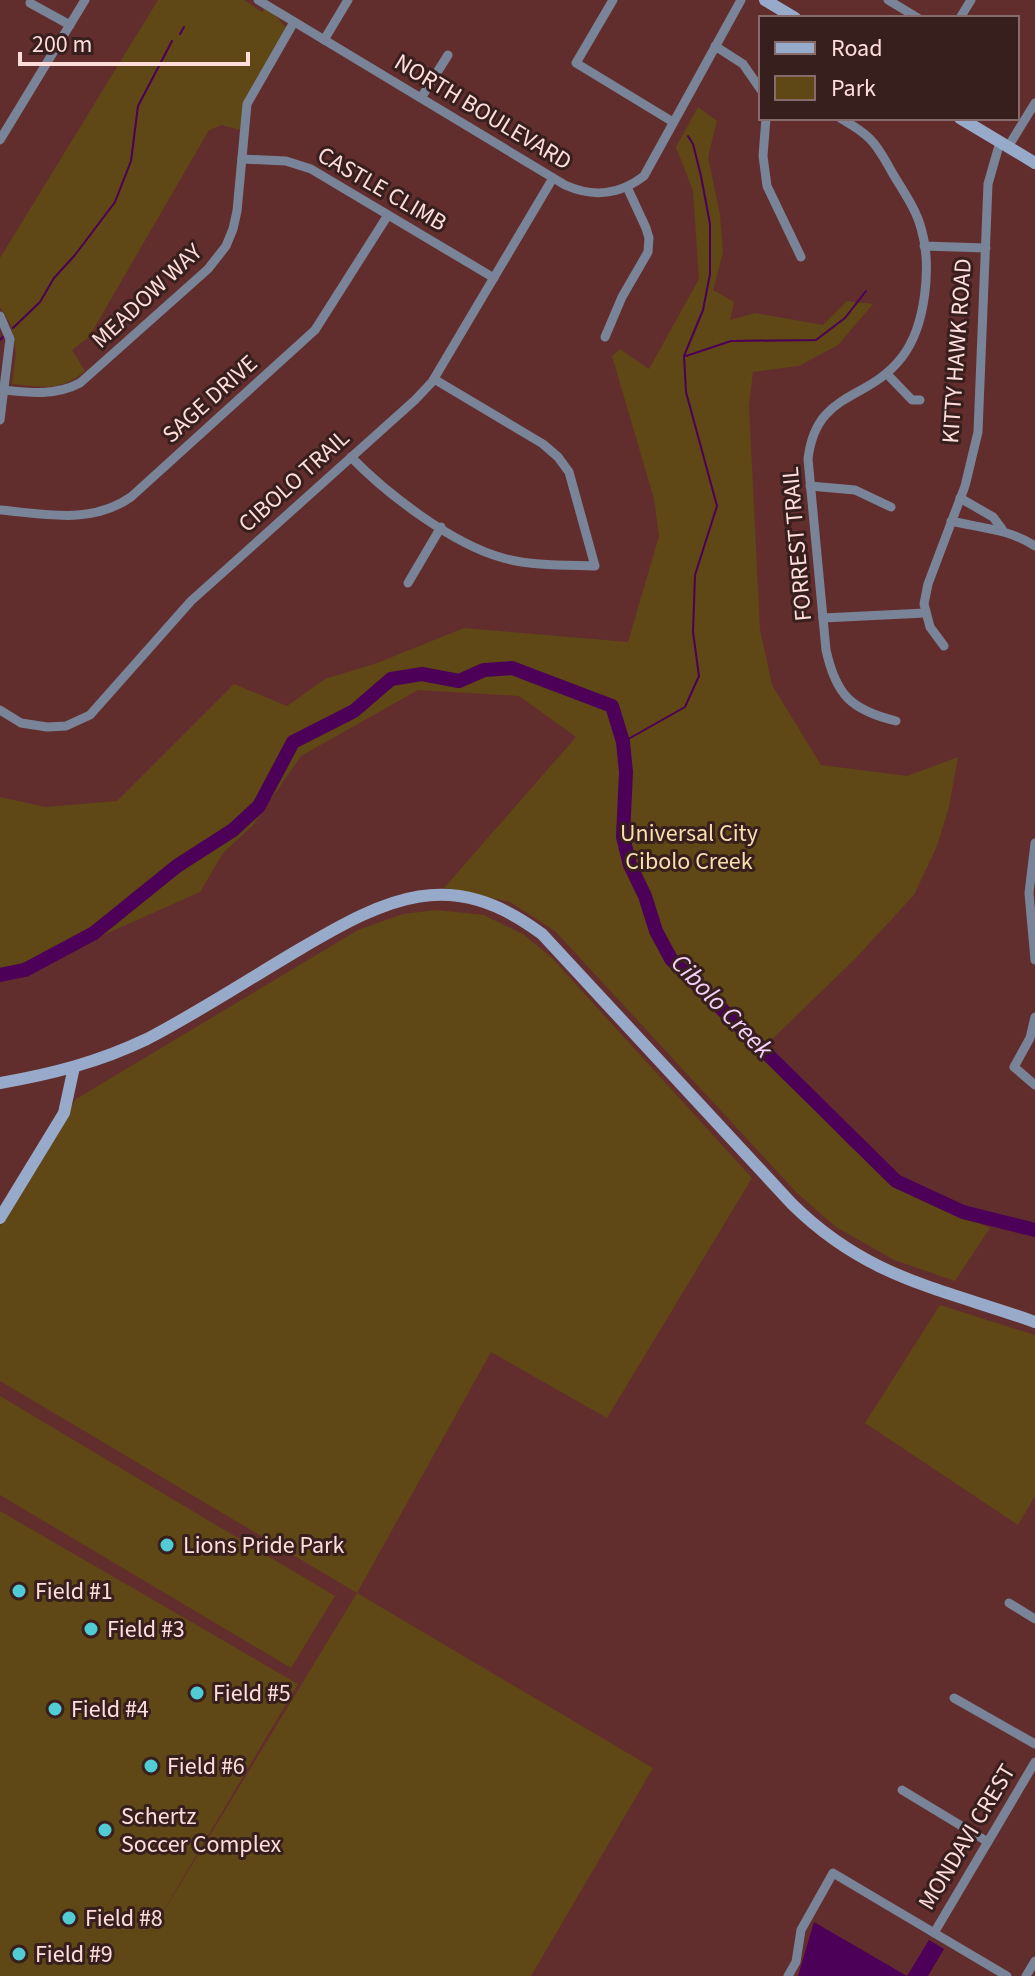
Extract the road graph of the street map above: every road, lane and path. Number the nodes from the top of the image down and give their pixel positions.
1 (85, 0) edge
2 (258, 0) edge
3 (348, 0) edge
4 (613, 0) edge
5 (741, 0) edge
6 (888, 0) edge
7 (768, 1) edge
8 (30, 3) dead end
9 (792, 16) edge
10 (915, 16) edge
11 (294, 22) junction
12 (70, 25) junction
13 (324, 40) junction
14 (715, 46) junction
15 (448, 55) dead end
16 (759, 87) edge
17 (421, 98) junction
18 (1035, 103) edge
19 (766, 120) edge
20 (843, 120) edge
21 (963, 120) edge
22 (673, 122) junction
23 (0, 140) edge
24 (1004, 145) junction
25 (242, 159) junction
26 (1035, 163) edge
27 (553, 178) junction
28 (627, 187) junction
29 (388, 215) junction
30 (924, 246) junction
31 (986, 248) junction
32 (801, 257) dead end
33 (494, 278) junction
34 (0, 316) edge
35 (605, 337) dead end
36 (887, 374) junction
37 (434, 379) junction
38 (3, 390) junction
39 (920, 400) dead end
40 (0, 420) edge
41 (351, 457) junction
42 (810, 486) junction
43 (960, 498) junction
44 (891, 507) dead end
45 (0, 510) edge
46 (951, 521) junction
47 (441, 527) junction
48 (1002, 529) junction
49 (1035, 546) edge
50 (408, 583) dead end
51 (925, 613) junction
52 (823, 618) junction
53 (944, 646) dead end
54 (0, 710) edge
55 (896, 721) dead end
56 (1035, 843) edge
57 (1035, 960) edge
58 (1035, 1017) edge
59 (74, 1067) junction
60 (0, 1083) edge
61 (1035, 1085) edge
62 (0, 1218) edge
63 (1035, 1322) edge
64 (1009, 1603) dead end
65 (1035, 1619) edge
66 (954, 1698) dead end
67 (1035, 1744) edge
68 (1035, 1762) edge
69 (902, 1790) dead end
70 (988, 1842) junction
71 (934, 1933) junction
72 (1035, 1961) edge
73 (788, 1976) edge
74 (1007, 1976) edge
75 (1026, 1976) edge

1 - 12 street
2 - 11 street, NORTH BOULEVARD
3 - 13 street
4 - 22 street
5 - 14 street
6 - 10 street
7 - 9 main road
8 - 12 street
11 - 13 street, NORTH BOULEVARD
11 - 25 street, MEADOW WAY
12 - 23 street
13 - 17 street, NORTH BOULEVARD
14 - 16 street
14 - 22 street
15 - 17 street
17 - 27 street, NORTH BOULEVARD
18 - 24 street, KITTY HAWK ROAD
19 - 32 street
20 - 30 street, FORREST TRAIL
21 - 24 main road
22 - 28 street
24 - 26 main road
24 - 31 street, KITTY HAWK ROAD
25 - 29 street, CASTLE CLIMB
25 - 38 street, MEADOW WAY
27 - 28 street, NORTH BOULEVARD
27 - 33 street, CIBOLO TRAIL
28 - 35 street
29 - 33 street, CASTLE CLIMB
29 - 45 street, SAGE DRIVE
30 - 31 street
30 - 36 street, FORREST TRAIL
31 - 43 street, KITTY HAWK ROAD
33 - 37 street, CIBOLO TRAIL
34 - 38 street
36 - 39 street
36 - 42 street, FORREST TRAIL
37 - 41 street, CIBOLO TRAIL
37 - 47 street
38 - 40 street
41 - 47 street
41 - 54 street, CIBOLO TRAIL
42 - 44 street
42 - 52 street, FORREST TRAIL
43 - 46 street, KITTY HAWK ROAD
43 - 48 street
46 - 48 street
46 - 51 street, KITTY HAWK ROAD
47 - 50 street
48 - 49 street
51 - 52 street
51 - 53 street
52 - 55 street, FORREST TRAIL
56 - 57 street
58 - 61 street
59 - 60 main road
59 - 62 main road
59 - 63 main road
64 - 65 street
66 - 67 street
68 - 70 street, MONDAVI CREST
69 - 70 street
70 - 71 street, MONDAVI CREST
71 - 73 street
71 - 74 street
72 - 75 street

